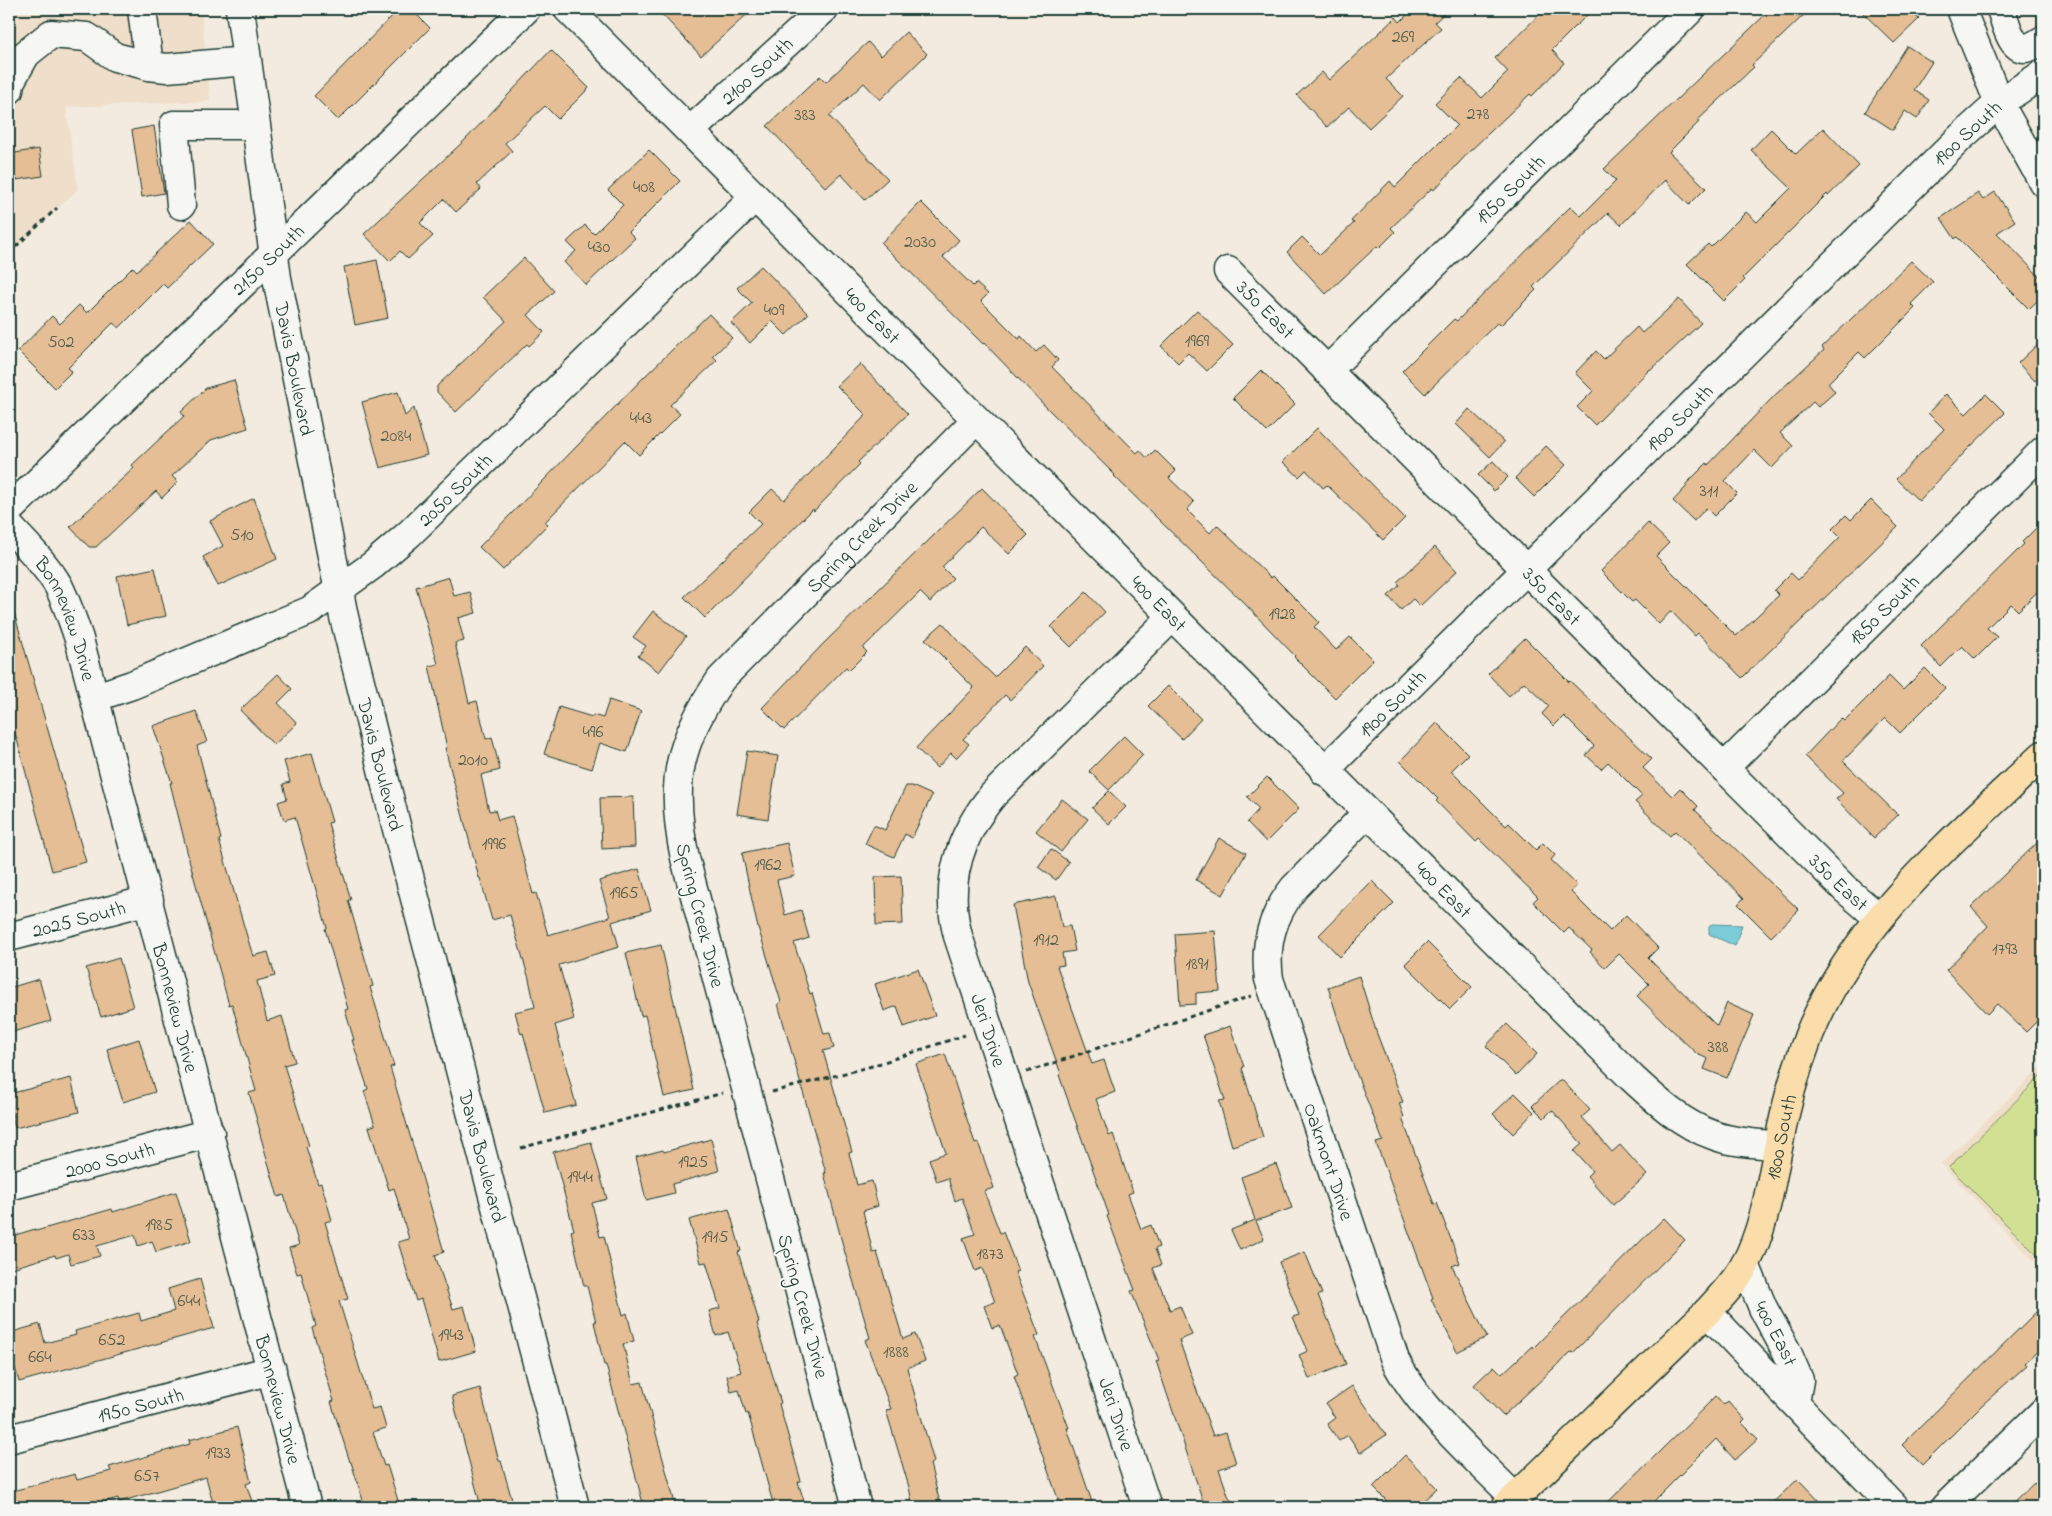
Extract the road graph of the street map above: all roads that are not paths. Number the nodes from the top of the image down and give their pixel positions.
1 (142, 9) edge
2 (240, 9) edge
3 (526, 9) edge
4 (568, 9) edge
5 (824, 9) edge
6 (1691, 9) edge
7 (1962, 9) edge
8 (2000, 9) edge
9 (2043, 40) edge
10 (247, 61) junction
11 (149, 66) junction
12 (2043, 74) edge
13 (9, 90) edge
14 (1999, 103) junction
15 (255, 125) junction
16 (690, 131) junction
17 (2043, 182) edge
18 (755, 197) junction
19 (181, 205) dead end
20 (274, 253) junction
21 (1228, 271) dead end
22 (1327, 371) junction
23 (976, 420) junction
24 (2043, 451) edge
25 (9, 510) edge
26 (9, 526) edge
27 (1526, 570) junction
28 (339, 591) junction
29 (1172, 617) junction
30 (96, 696) junction
31 (2043, 755) edge
32 (1724, 768) junction
33 (1324, 771) junction
34 (1367, 813) junction
35 (149, 900) junction
36 (1879, 918) junction
37 (9, 937) edge
38 (210, 1133) junction
39 (1778, 1146) junction
40 (9, 1186) edge
41 (1745, 1264) junction
42 (1708, 1312) junction
43 (272, 1370) junction
44 (1795, 1403) junction
45 (2043, 1412) edge
46 (9, 1439) edge
47 (1510, 1503) edge
48 (308, 1507) edge
49 (575, 1507) edge
50 (857, 1507) edge
51 (1148, 1507) edge
52 (1894, 1507) edge
53 (1945, 1507) edge

1 - 11 street
2 - 10 street, Davis Boulevard
3 - 20 street, 2150 South
4 - 16 street, 400 East
5 - 16 street, 2100 South
6 - 22 street, 1950 South
7 - 14 street
8 - 9 street
10 - 11 street
10 - 15 street, Davis Boulevard
11 - 13 street
12 - 14 street, 1900 South
14 - 17 street
14 - 27 street, 1900 South
15 - 19 street
15 - 20 street, Davis Boulevard
16 - 18 street, 400 East
18 - 23 street, 400 East
18 - 28 street, 2050 South
20 - 25 street, 2150 South
20 - 28 street, Davis Boulevard
21 - 22 street, 350 East
22 - 27 street, 350 East
23 - 29 street, 400 East
23 - 50 street, Spring Creek Drive
24 - 32 street, 1850 South
26 - 30 street, Bonneview Drive
27 - 32 street, 350 East
27 - 33 street, 1900 South
28 - 30 street, 2050 South
28 - 49 street, Davis Boulevard
29 - 33 street, 400 East
29 - 51 street, Jeri Drive
30 - 35 street, Bonneview Drive
31 - 36 main road, 1800 South
32 - 36 street, 350 East
33 - 34 street, 400 East
34 - 39 street, 400 East
34 - 47 street, Oakmont Drive
35 - 37 street, 2025 South
35 - 38 street, Bonneview Drive
36 - 39 main road, 1800 South
38 - 40 street, 2000 South
38 - 43 street, Bonneview Drive
39 - 41 main road, 1800 South
41 - 42 main road, 1800 South
41 - 44 street, 400 East
42 - 44 street, 400 East
42 - 47 main road, 1800 South
43 - 46 street, 1950 South
43 - 48 street, Bonneview Drive
44 - 52 street, 400 East
45 - 53 street

